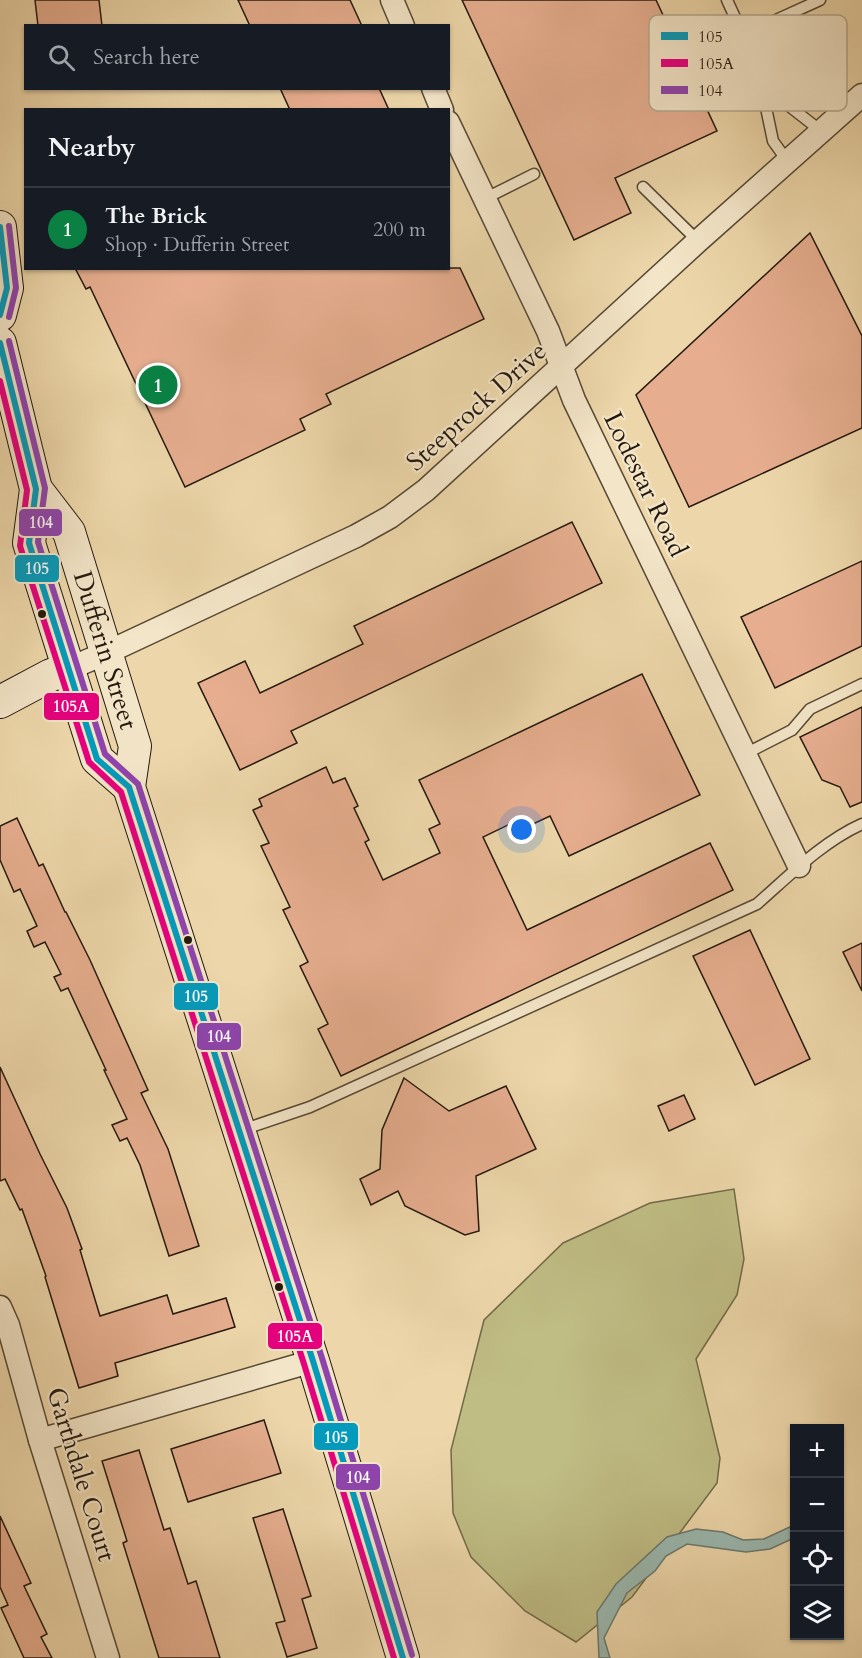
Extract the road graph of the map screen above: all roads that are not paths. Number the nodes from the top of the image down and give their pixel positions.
1 (392, 0) edge
2 (727, 0) edge
3 (820, 0) edge
4 (734, 15) edge
5 (787, 15) edge
6 (402, 24) edge
7 (434, 90) edge
8 (862, 95) edge
9 (441, 108) edge
10 (847, 108) edge
11 (767, 111) edge
12 (795, 111) edge
13 (844, 111) edge
14 (450, 126) edge
15 (821, 131) junction
16 (788, 162) junction
17 (534, 174) dead end
18 (643, 187) dead end
19 (484, 199) junction
20 (0, 227) edge
21 (698, 241) junction
22 (0, 315) edge
23 (0, 343) edge
24 (561, 368) junction
25 (36, 489) junction
26 (106, 653) junction
27 (68, 669) junction
28 (862, 684) edge
29 (0, 702) edge
30 (745, 754) junction
31 (129, 787) junction
32 (862, 824) edge
33 (799, 866) junction
34 (239, 1131) junction
35 (0, 1307) edge
36 (313, 1361) junction
37 (40, 1440) junction
38 (108, 1658) edge
39 (403, 1658) edge

1 - 6 street
2 - 4 lane
3 - 5 lane
7 - 9 street
8 - 10 street, Steeprock Drive
11 - 16 lane
12 - 15 lane
13 - 15 street, Steeprock Drive
14 - 19 street, Lodestar Road
15 - 16 street, Steeprock Drive
16 - 21 street, Steeprock Drive
17 - 19 lane
18 - 21 lane
19 - 24 street, Lodestar Road
20 - 22 main road
21 - 24 street, Steeprock Drive
23 - 25 main road, Dufferin Street
24 - 26 street, Steeprock Drive
24 - 30 street, Lodestar Road
25 - 26 main road, Dufferin Street
25 - 27 main road, Dufferin Street
26 - 27 street, Steeprock Drive
26 - 31 main road, Dufferin Street
27 - 29 main road
27 - 31 main road, Dufferin Street
28 - 30 lane
30 - 33 street, Lodestar Road
31 - 34 main road, Dufferin Street
32 - 33 lane
33 - 34 lane
34 - 36 main road, Dufferin Street
35 - 37 street, Garthdale Court
36 - 37 street
36 - 39 main road, Dufferin Street
37 - 38 street, Garthdale Court

